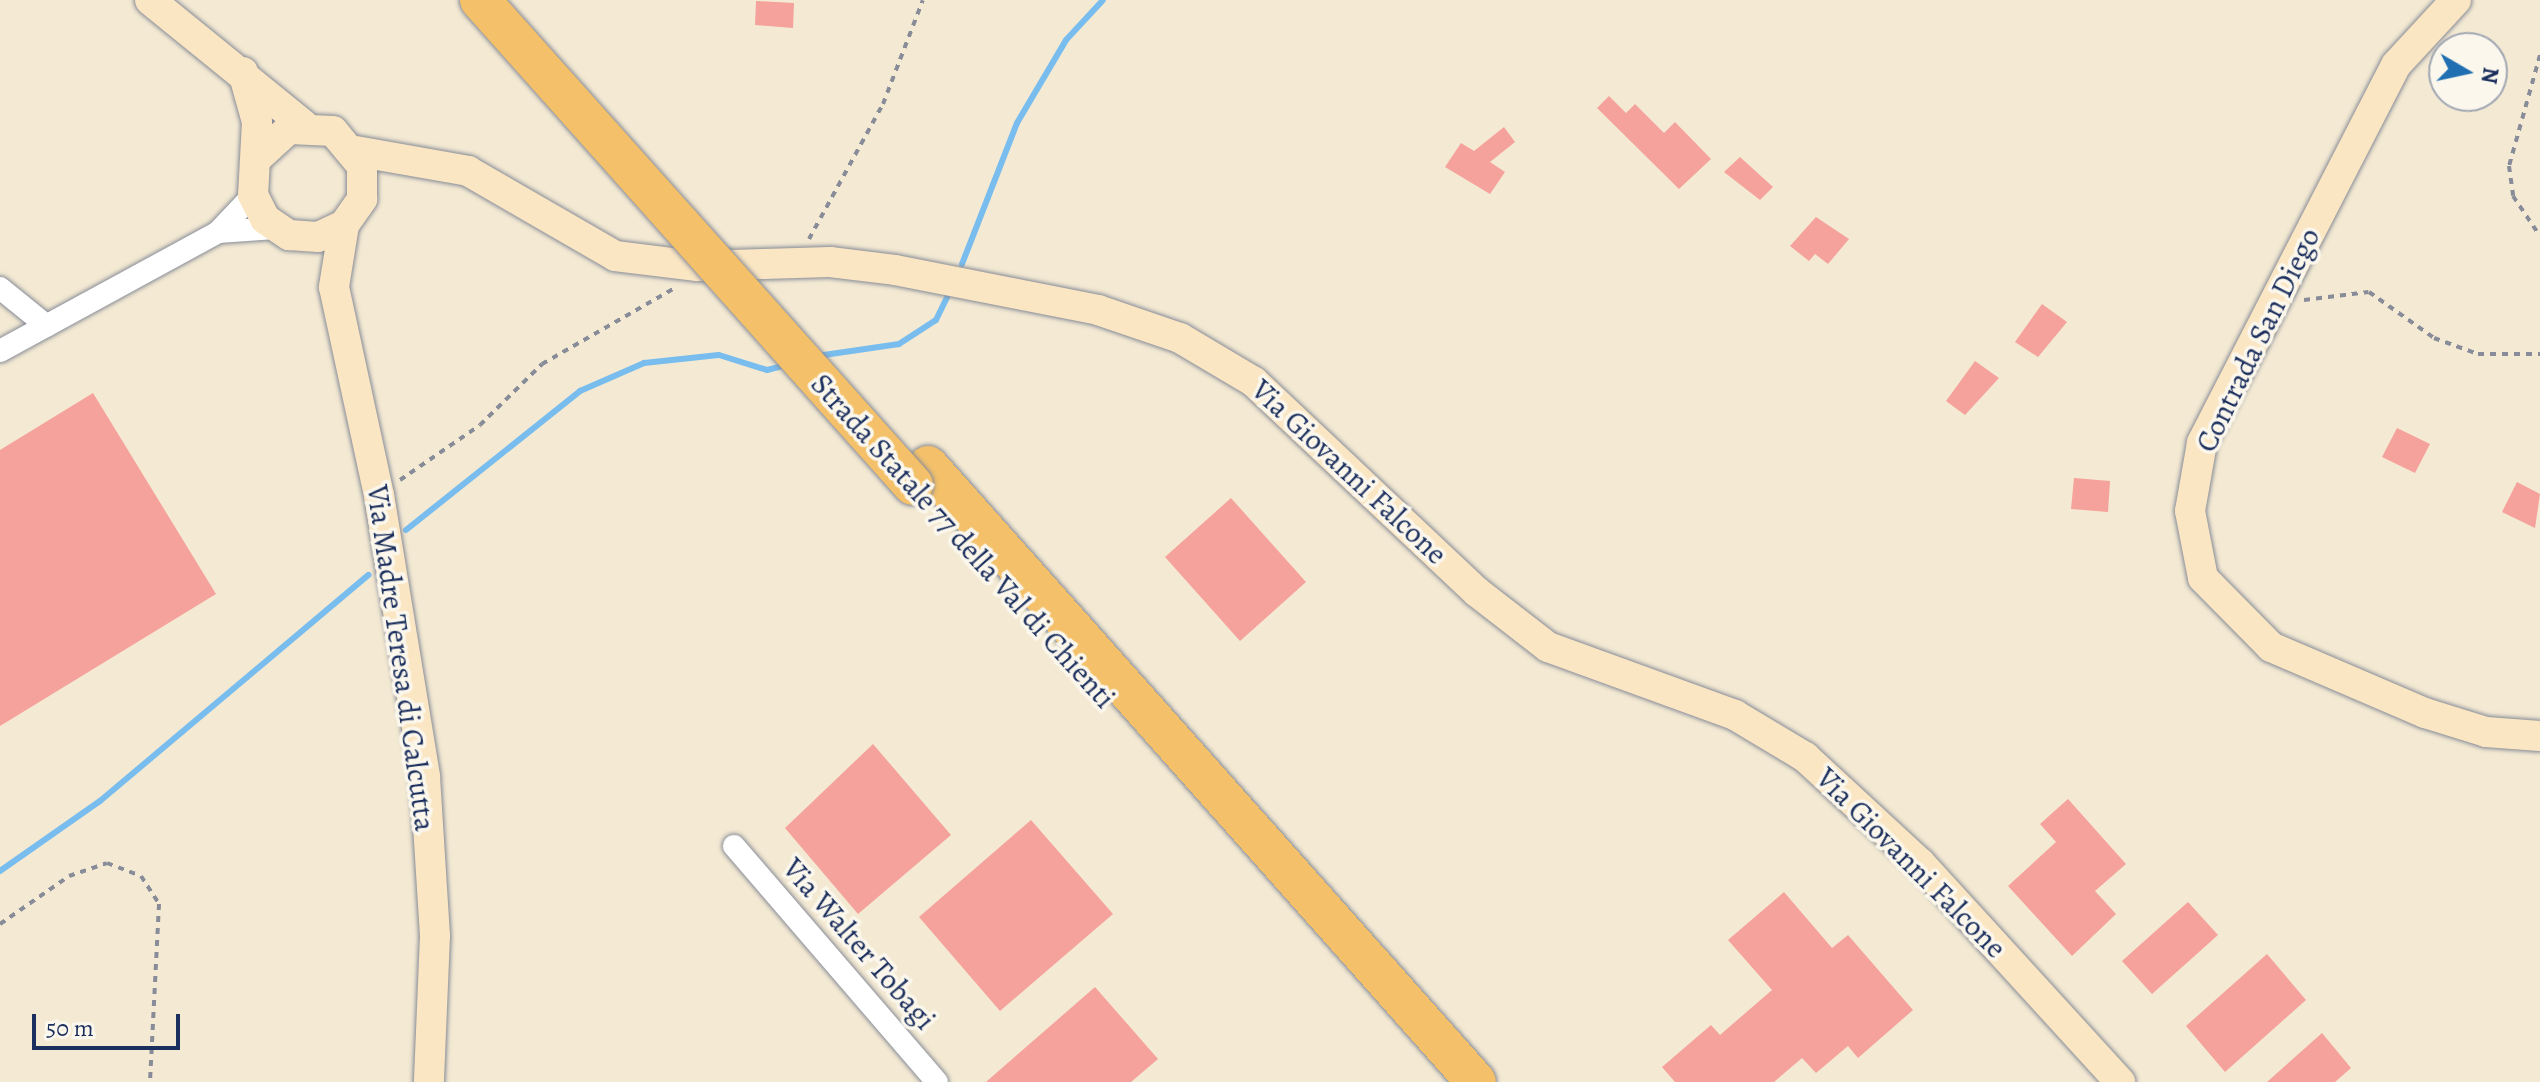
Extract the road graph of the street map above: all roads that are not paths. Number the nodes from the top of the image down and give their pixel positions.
1 (150, 0) edge
2 (480, 0) edge
3 (512, 0) edge
4 (2456, 0) edge
5 (243, 72) junction
6 (304, 125) junction
7 (355, 151) junction
8 (256, 159) junction
9 (431, 165) junction
10 (253, 195) junction
11 (349, 220) junction
12 (275, 228) junction
13 (218, 232) junction
14 (304, 238) junction
15 (334, 287) junction
16 (0, 288) edge
17 (47, 326) junction
18 (0, 351) edge
19 (920, 475) junction
20 (2540, 736) edge
21 (734, 846) dead end
22 (429, 1082) edge
23 (937, 1082) edge
24 (1446, 1082) edge
25 (1476, 1082) edge
26 (2120, 1082) edge

1 - 5 street
2 - 19 highway, Strada Statale 77 della Val di Chienti, bridge
3 - 19 highway, Strada Statale 77 della Val di Chienti
4 - 20 street, Contrada San Diego
5 - 6 street
5 - 8 street
6 - 7 street
6 - 8 street
7 - 9 street, Via Giovanni Falcone
7 - 11 street
8 - 10 street
9 - 11 street
9 - 26 street, Via Giovanni Falcone
10 - 12 street
10 - 13 street
11 - 14 street
11 - 15 street, Via Madre Teresa di Calcutta
12 - 13 street
12 - 14 street
13 - 17 street
14 - 15 street, Via Madre Teresa di Calcutta
15 - 22 street, Via Madre Teresa di Calcutta
16 - 17 street
17 - 18 street
19 - 24 highway, Strada Statale 77 della Val di Chienti
19 - 25 highway, Strada Statale 77 della Val di Chienti
21 - 23 street, Via Walter Tobagi

